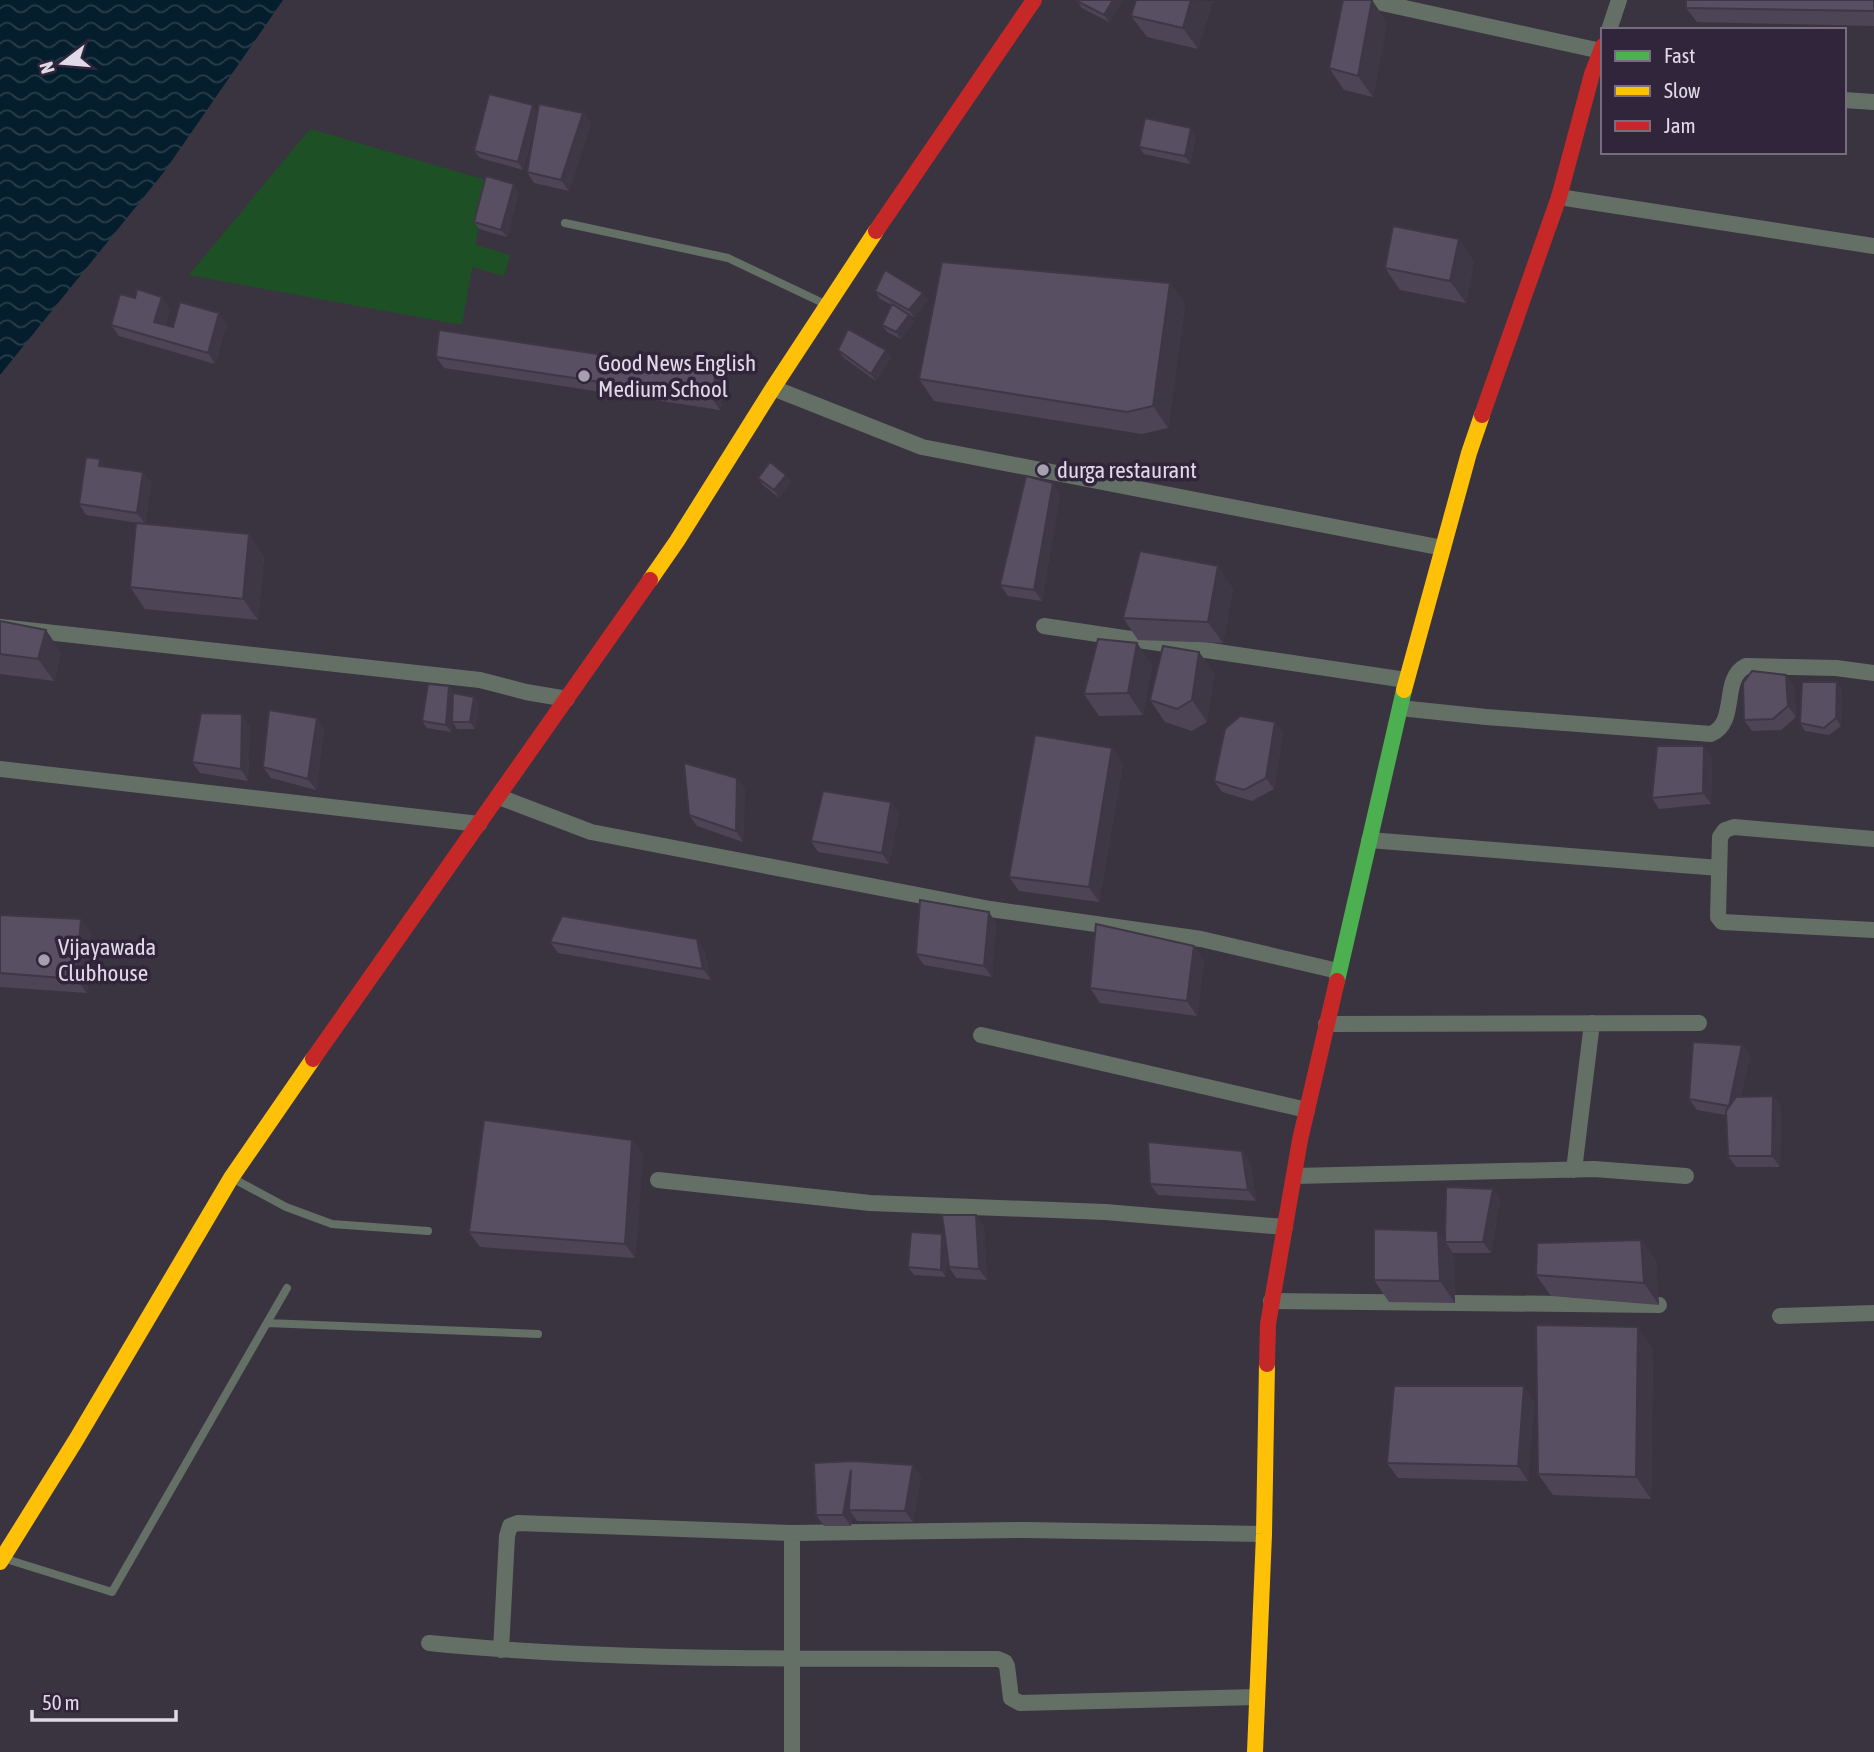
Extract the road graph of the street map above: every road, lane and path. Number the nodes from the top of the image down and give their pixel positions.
1 (1034, 0) edge
2 (1368, 0) edge
3 (1619, 0) edge
4 (1610, 28) edge
5 (1601, 48) edge
6 (1601, 53) edge
7 (1597, 75) edge
8 (1846, 100) edge
9 (1874, 102) edge
10 (1559, 197) junction
11 (565, 223) dead end
12 (1874, 246) edge
13 (828, 305) junction
14 (774, 388) junction
15 (1443, 548) junction
16 (1044, 626) dead end
17 (0, 627) edge
18 (1874, 673) edge
19 (1406, 680) junction
20 (567, 699) junction
21 (1400, 708) junction
22 (0, 769) edge
23 (499, 797) junction
24 (479, 824) junction
25 (1874, 839) edge
26 (1368, 840) junction
27 (1719, 868) junction
28 (1874, 930) edge
29 (1338, 971) junction
30 (1592, 1023) junction
31 (1699, 1023) dead end
32 (1326, 1024) junction
33 (981, 1035) dead end
34 (1307, 1110) junction
35 (1574, 1170) junction
36 (1294, 1176) junction
37 (1686, 1176) dead end
38 (231, 1178) junction
39 (659, 1180) dead end
40 (1284, 1227) junction
41 (428, 1231) dead end
42 (287, 1288) dead end
43 (1271, 1301) junction
44 (1660, 1304) dead end
45 (1874, 1313) edge
46 (1780, 1316) dead end
47 (267, 1323) junction
48 (538, 1334) dead end
49 (792, 1533) junction
50 (1264, 1534) junction
51 (1, 1560) edge
52 (429, 1643) dead end
53 (500, 1650) junction
54 (793, 1658) junction
55 (1257, 1697) junction
56 (792, 1752) edge
57 (1255, 1752) edge

1 - 13 street
2 - 5 street
3 - 4 street
6 - 7 street
7 - 10 street
8 - 9 street
10 - 12 street
10 - 15 street
11 - 13 lane
13 - 14 street
14 - 15 street
14 - 20 street
15 - 19 street
16 - 19 street
17 - 20 street
18 - 21 street
19 - 21 street
20 - 23 street
21 - 26 street
22 - 24 street
23 - 24 street
23 - 29 street
24 - 38 street
25 - 27 street
26 - 27 street
26 - 29 street
27 - 28 street
29 - 32 street
30 - 31 street
30 - 32 street
30 - 35 street
32 - 34 street
33 - 34 street
34 - 36 street
35 - 36 street
35 - 37 street
36 - 40 street
38 - 41 lane
38 - 51 street
39 - 40 street
40 - 43 street
42 - 47 lane
43 - 44 street
43 - 50 street
45 - 46 street
47 - 48 lane
47 - 51 lane
49 - 50 street
49 - 53 street
49 - 54 street
50 - 55 street
52 - 53 street
53 - 54 street
54 - 55 street
54 - 56 street
55 - 57 street

